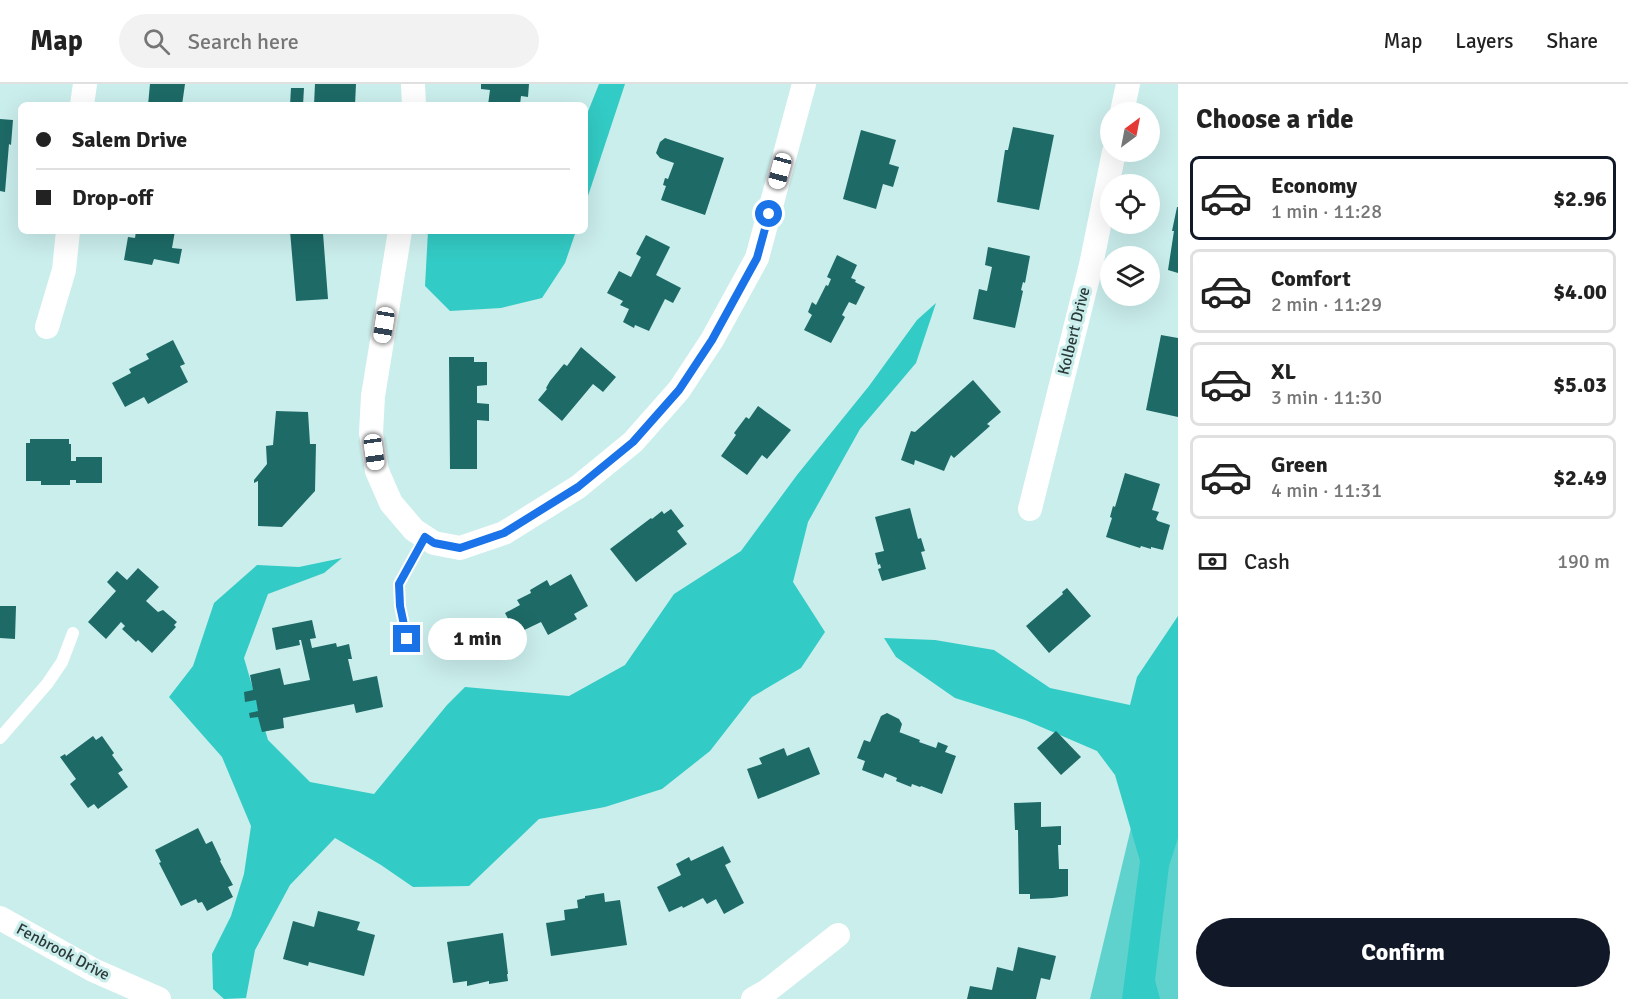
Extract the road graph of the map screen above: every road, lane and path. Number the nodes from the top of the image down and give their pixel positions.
1 (85, 84) edge
2 (413, 84) edge
3 (804, 84) edge
4 (1128, 84) edge
5 (82, 102) edge
6 (414, 102) edge
7 (1124, 102) edge
8 (1112, 162) edge
9 (69, 234) edge
10 (400, 234) edge
11 (46, 327) dead end
12 (1030, 509) dead end
13 (425, 537) junction
14 (73, 633) dead end
15 (407, 639) dead end
16 (0, 738) edge
17 (0, 918) edge
18 (838, 935) dead end
19 (159, 999) edge
20 (753, 999) edge

1 - 5 street
2 - 6 street
3 - 13 street
4 - 7 street
8 - 12 street, Kolbert Drive
9 - 11 street
10 - 13 street
13 - 15 lane
14 - 16 lane
17 - 19 street, Fenbrook Drive
18 - 20 street

